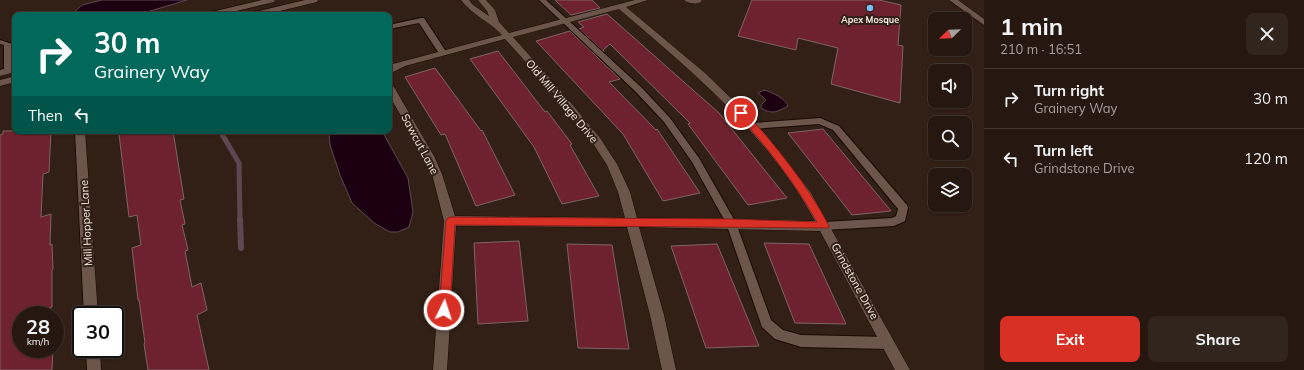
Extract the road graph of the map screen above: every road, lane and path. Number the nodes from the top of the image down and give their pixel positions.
1 (271, 0) edge
2 (314, 0) edge
3 (465, 0) edge
4 (482, 0) edge
5 (542, 0) edge
6 (644, 0) edge
7 (688, 0) edge
8 (953, 0) edge
9 (698, 1) dead end
10 (620, 6) junction
11 (222, 12) edge
12 (266, 12) edge
13 (564, 21) junction
14 (495, 23) junction
15 (984, 23) edge
16 (392, 26) edge
17 (506, 37) junction
18 (0, 42) edge
19 (443, 53) junction
20 (392, 69) edge
21 (8, 71) edge
22 (12, 80) edge
23 (0, 83) edge
24 (392, 92) edge
25 (753, 126) junction
26 (80, 134) edge
27 (450, 221) junction
28 (633, 223) junction
29 (731, 223) junction
30 (824, 226) junction
31 (90, 306) edge
32 (888, 343) junction
33 (93, 358) edge
34 (94, 370) edge
35 (440, 370) edge
36 (669, 370) edge
37 (903, 370) edge

1 - 11 street
2 - 12 street
3 - 14 street, Old Mill Village Drive
4 - 14 street, Old Mill Village Drive
5 - 13 lane
6 - 10 street
7 - 9 street
8 - 15 street
10 - 13 street
10 - 25 street, Grindstone Drive
13 - 17 street
13 - 29 lane
14 - 17 street, Old Mill Village Drive
16 - 19 lane
17 - 19 street
17 - 28 street, Old Mill Village Drive
18 - 21 lane
19 - 20 street
22 - 23 street
24 - 27 street, Sawcut Lane
25 - 30 street, Grindstone Drive
25 - 30 lane
26 - 31 street, Mill Hopper Lane
27 - 28 street
27 - 35 street, Sawcut Lane
28 - 29 street
28 - 36 street, Old Mill Village Drive
29 - 30 street
29 - 32 lane
30 - 32 street, Grindstone Drive
32 - 37 street, Grindstone Drive
33 - 34 street

